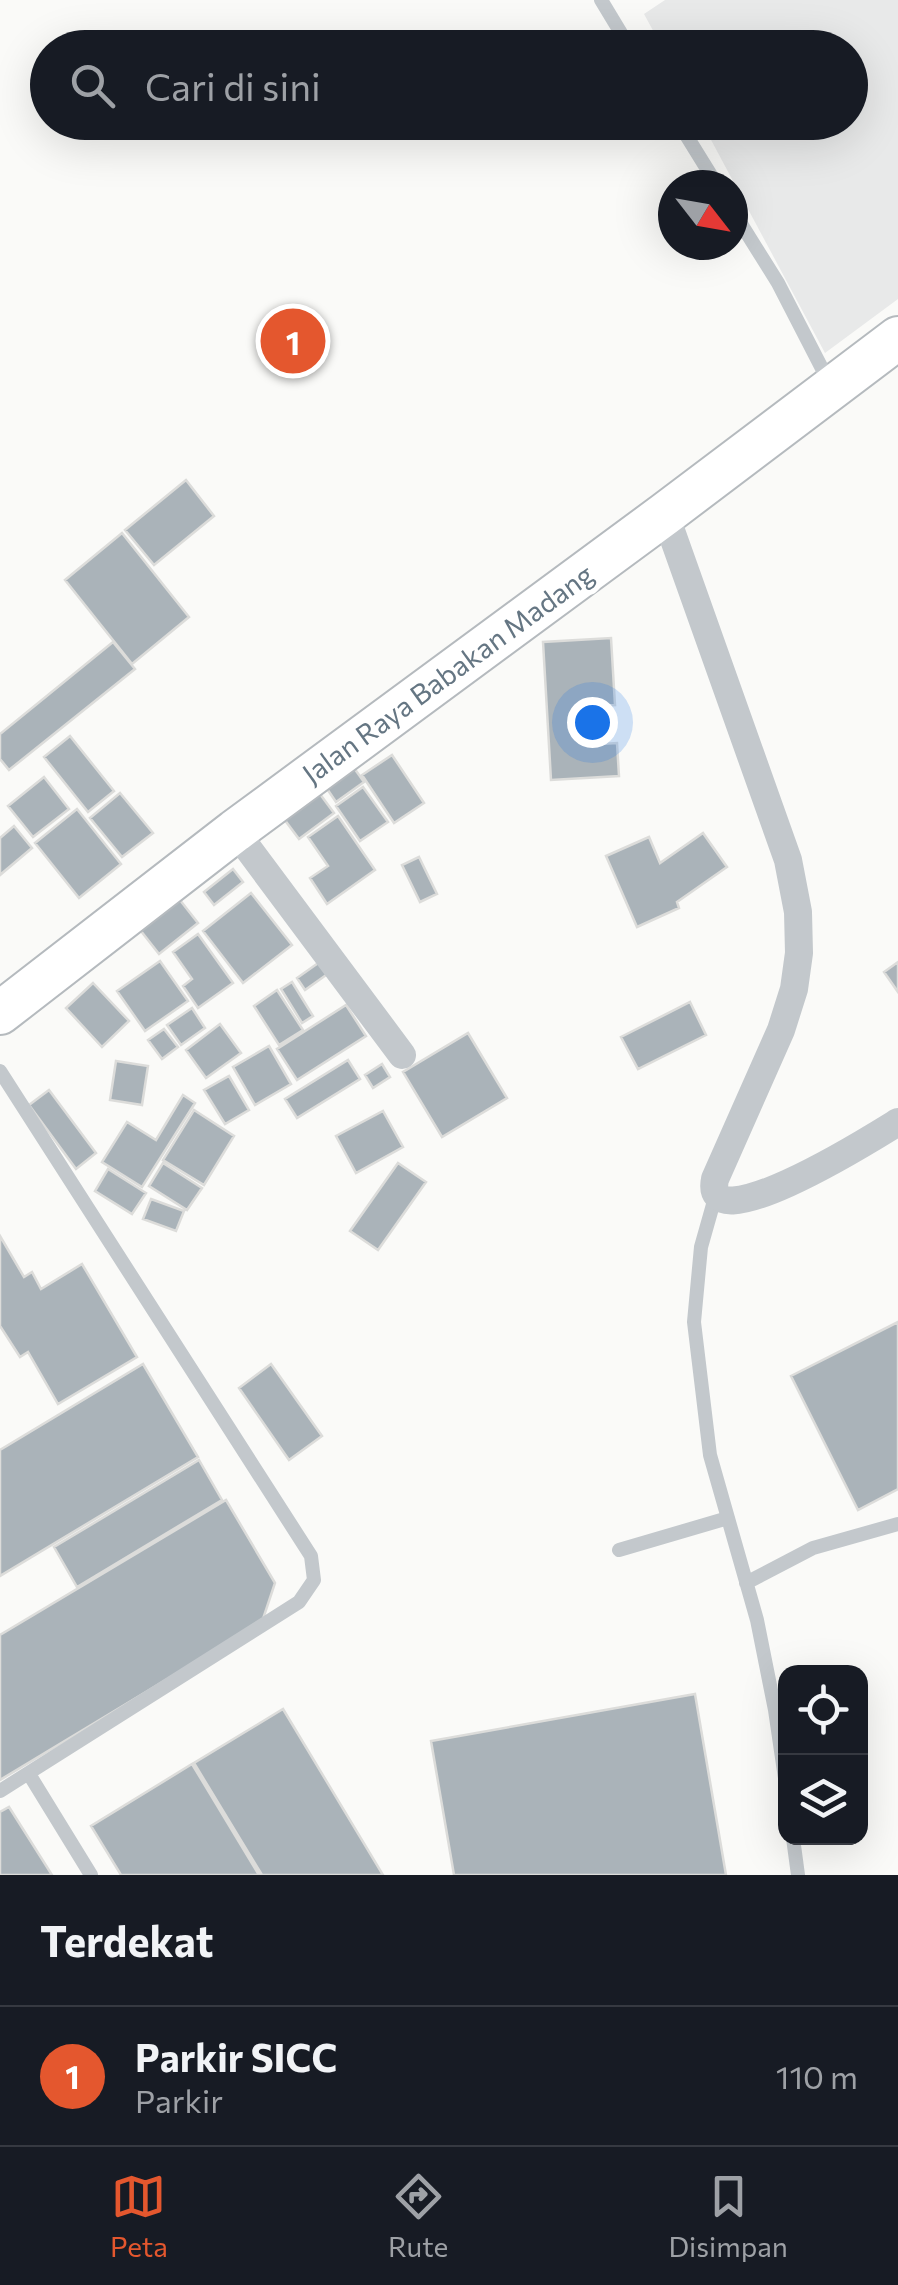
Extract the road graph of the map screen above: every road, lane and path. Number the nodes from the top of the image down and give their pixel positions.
1 (600, 0) edge
2 (619, 30) edge
3 (689, 140) edge
4 (708, 170) edge
5 (748, 235) edge
6 (898, 338) edge
7 (833, 389) junction
8 (665, 514) junction
9 (235, 831) junction
10 (0, 1012) edge
11 (402, 1055) dead end
12 (0, 1071) edge
13 (898, 1122) edge
14 (716, 1194) junction
15 (728, 1518) junction
16 (898, 1524) edge
17 (619, 1550) dead end
18 (746, 1583) junction
19 (782, 1755) edge
20 (29, 1774) junction
21 (0, 1791) edge
22 (794, 1845) edge
23 (91, 1875) edge
24 (798, 1875) edge

1 - 2 lane
3 - 4 lane
5 - 7 lane
6 - 7 main road, Jalan Raya Babakan Madang
7 - 8 main road, Jalan Raya Babakan Madang
8 - 9 main road, Jalan Raya Babakan Madang
8 - 14 street
9 - 10 main road, Jalan Raya Babakan Madang
9 - 11 street
12 - 20 lane
13 - 14 street
14 - 15 lane
15 - 17 lane
15 - 18 lane
16 - 18 lane
18 - 19 lane
20 - 21 lane
20 - 23 lane
22 - 24 lane

